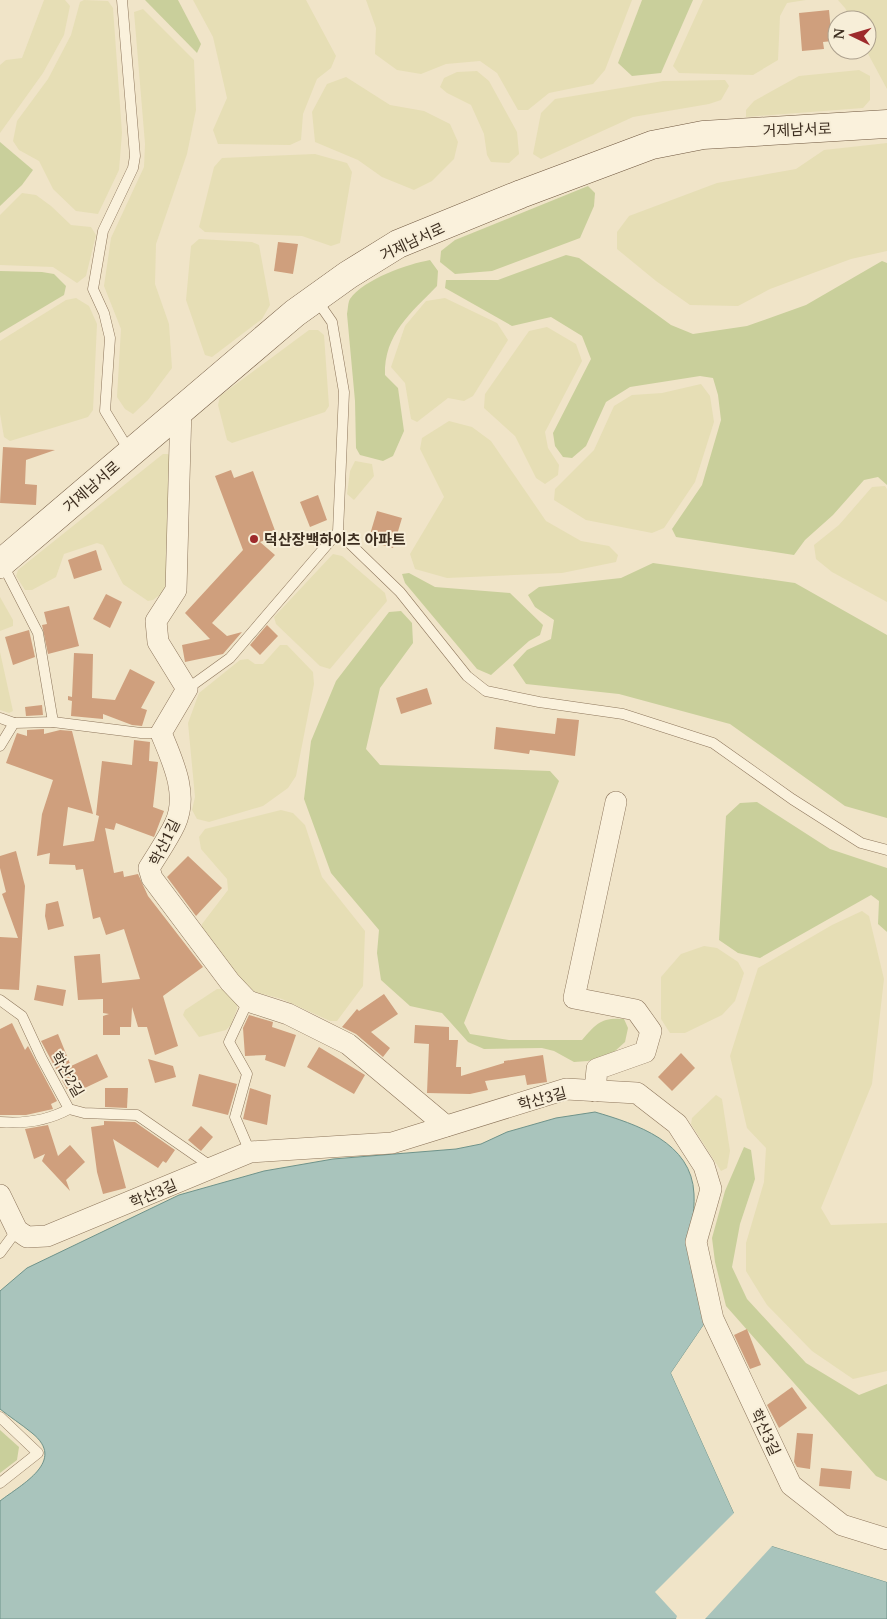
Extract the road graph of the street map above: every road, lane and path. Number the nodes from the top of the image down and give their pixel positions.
1 (122, 0) edge
2 (887, 124) edge
3 (316, 298) junction
4 (181, 408) junction
5 (130, 452) junction
6 (338, 532) junction
7 (1, 563) edge
8 (187, 689) junction
9 (0, 718) edge
10 (53, 722) junction
11 (14, 723) junction
12 (161, 733) junction
13 (0, 746) edge
14 (616, 802) dead end
15 (887, 850) edge
16 (0, 1000) edge
17 (248, 1001) junction
18 (595, 1091) junction
19 (69, 1109) junction
20 (0, 1122) edge
21 (446, 1126) junction
22 (250, 1152) junction
23 (212, 1168) junction
24 (0, 1195) edge
25 (17, 1230) junction
26 (0, 1252) edge
27 (0, 1417) edge
28 (0, 1483) edge
29 (887, 1539) edge

1 - 5 lane
2 - 3 main road, 거제남서로
3 - 4 main road, 거제남서로
3 - 6 lane
4 - 5 main road, 거제남서로
4 - 8 street
5 - 7 main road, 거제남서로
6 - 8 lane
6 - 15 lane
7 - 10 lane
8 - 12 street
9 - 11 lane
10 - 11 lane
10 - 12 lane
11 - 13 lane
12 - 17 street, 학산1길
14 - 18 street
16 - 19 lane, 학산2길
17 - 21 street, 학산1길
17 - 22 lane
18 - 21 street, 학산3길
18 - 29 street, 학산3길
19 - 20 lane
19 - 23 lane, 학산2길
21 - 22 street, 학산3길
22 - 23 street, 학산3길
23 - 25 street, 학산3길
24 - 25 street
25 - 26 lane
27 - 28 lane

